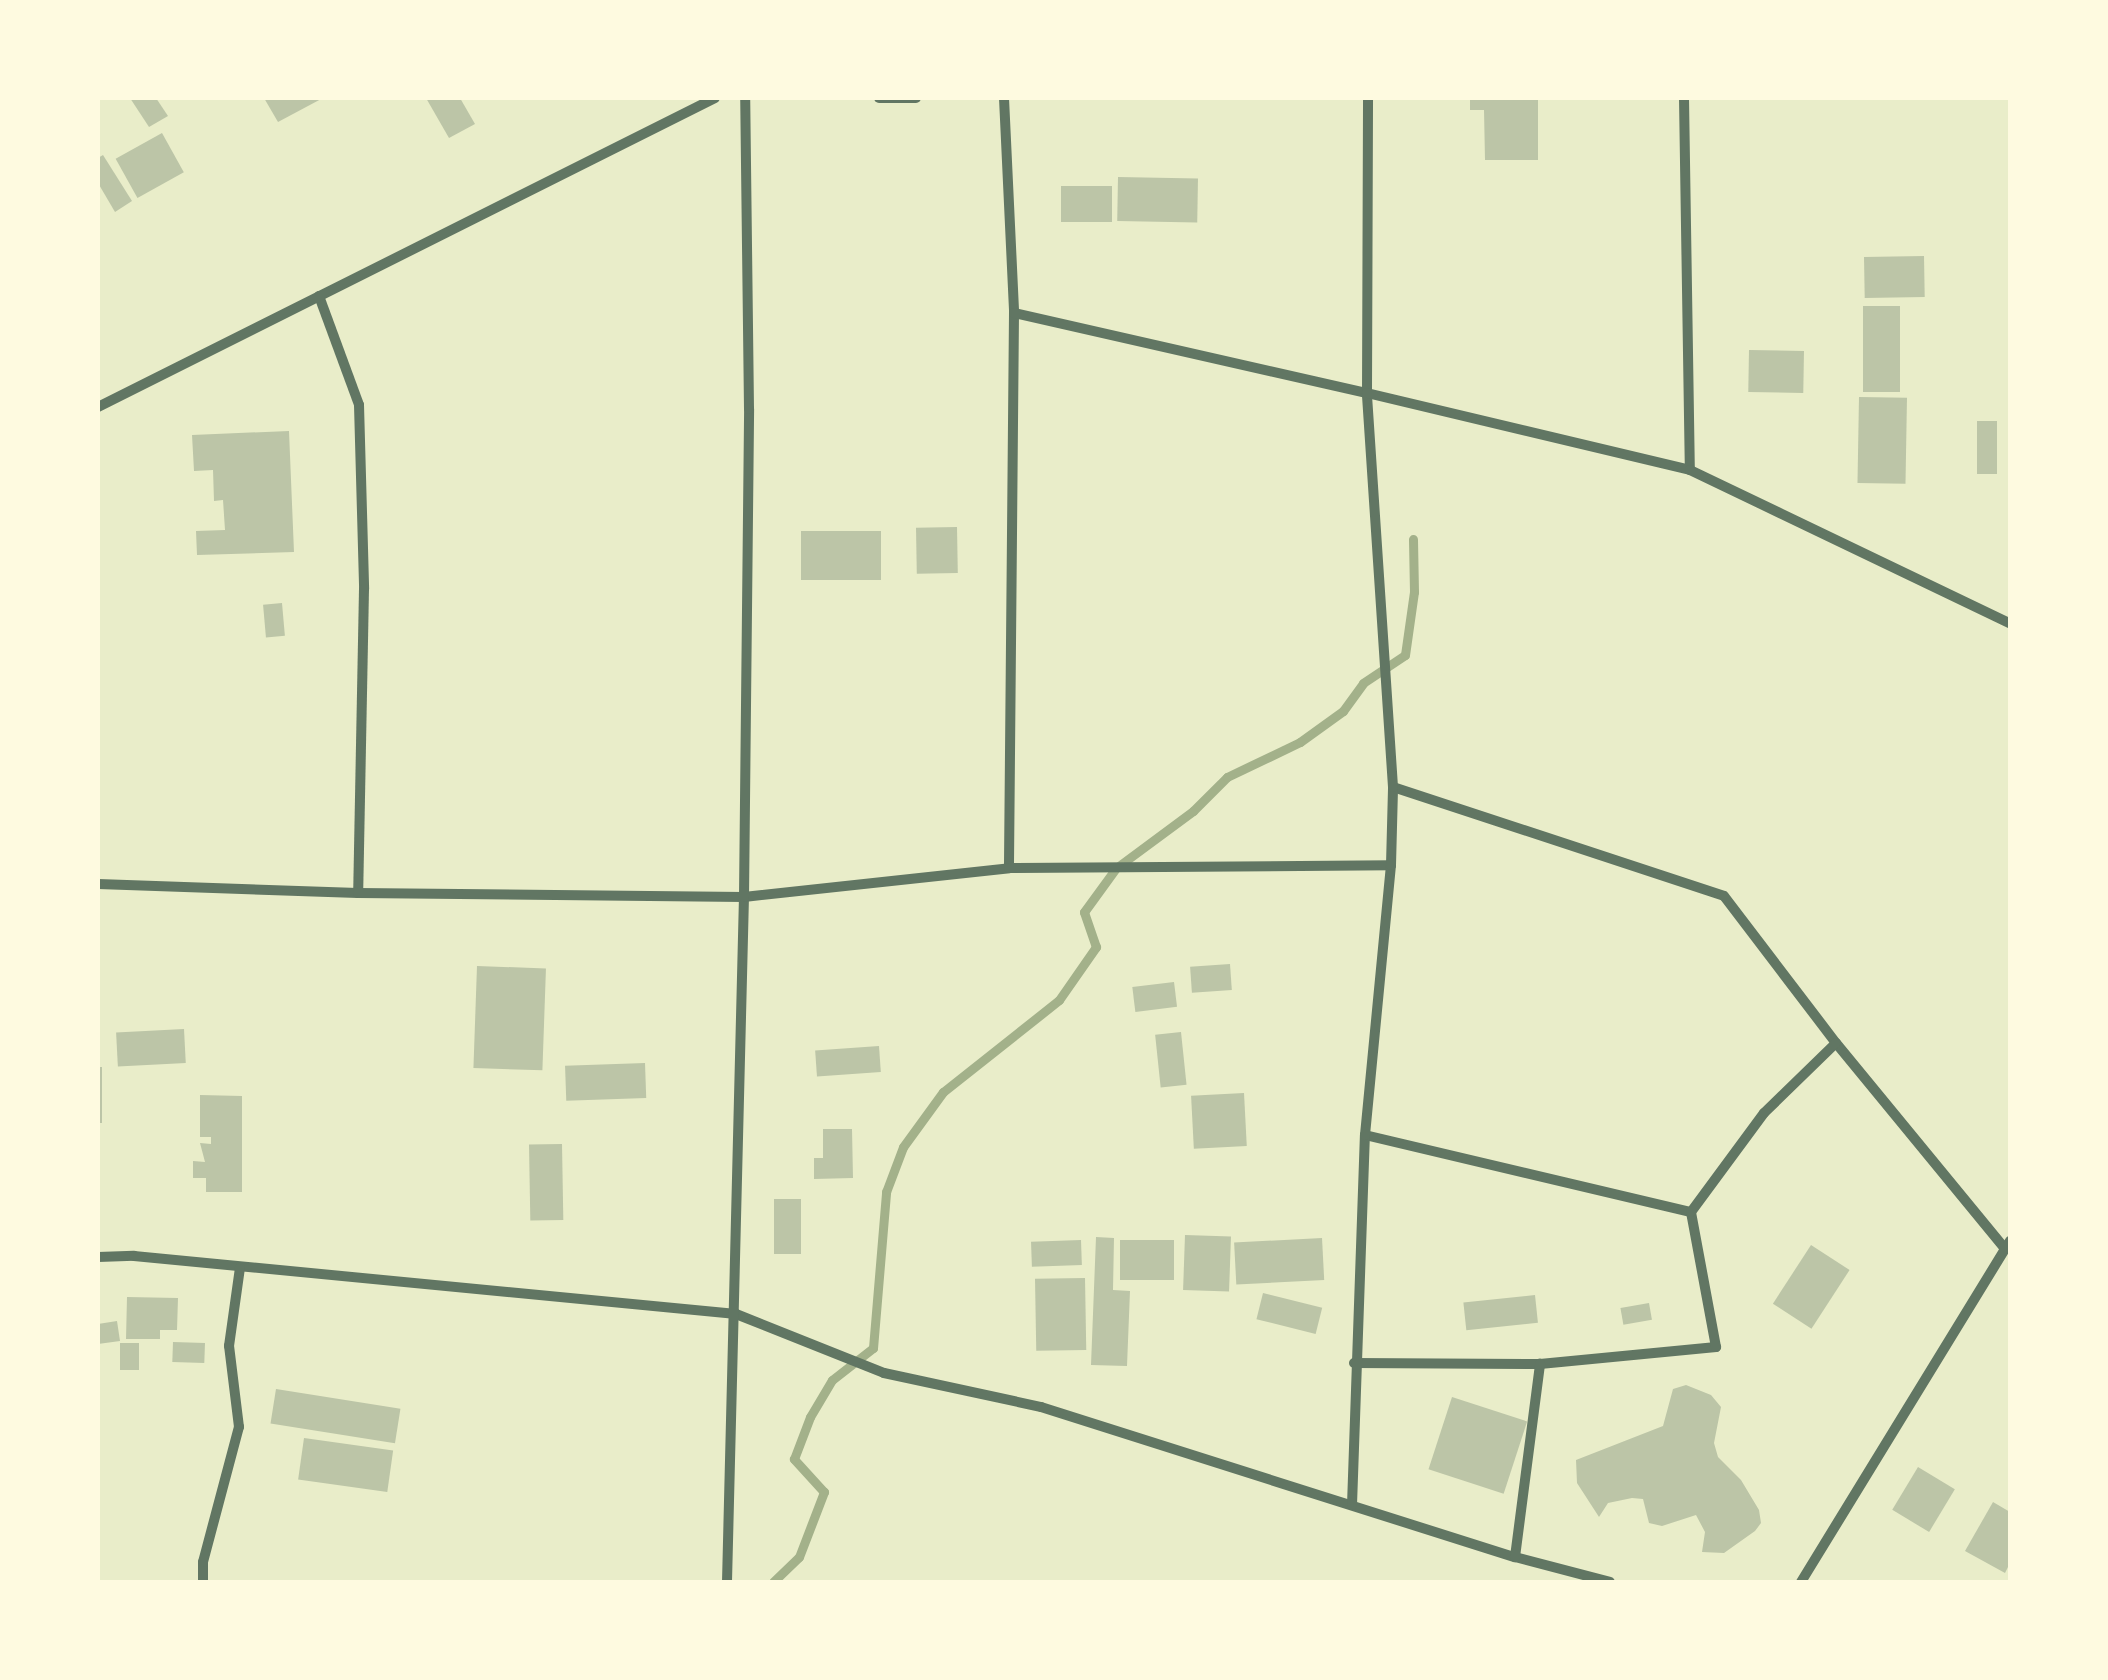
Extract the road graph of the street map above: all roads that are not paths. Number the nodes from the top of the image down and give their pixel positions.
1 (715, 98) edge
2 (745, 98) edge
3 (879, 98) edge
4 (916, 98) edge
5 (1004, 98) edge
6 (1368, 98) edge
7 (1684, 98) edge
8 (319, 296) junction
9 (1014, 313) junction
10 (1367, 393) junction
11 (98, 407) edge
12 (1690, 470) junction
13 (2010, 624) edge
14 (1393, 787) junction
15 (1391, 865) junction
16 (1009, 868) junction
17 (98, 884) edge
18 (358, 893) junction
19 (744, 897) junction
20 (1836, 1043) junction
21 (1364, 1135) junction
22 (1691, 1212) junction
23 (2008, 1245) edge
24 (98, 1257) edge
25 (240, 1268) junction
26 (736, 1314) junction
27 (1354, 1363) junction
28 (1540, 1364) junction
29 (1352, 1504) junction
30 (1514, 1557) junction
31 (204, 1582) edge
32 (727, 1582) edge
33 (1610, 1582) edge
34 (1801, 1582) edge

1 - 8 street
2 - 19 street
3 - 4 street
5 - 9 street
6 - 10 street
7 - 12 street
8 - 11 street
8 - 18 street
9 - 10 street
9 - 16 street
10 - 12 street
10 - 14 street
12 - 13 street
14 - 15 street
14 - 20 street
15 - 16 street
15 - 21 street
16 - 19 street
17 - 18 street
18 - 19 street
19 - 26 street
20 - 22 street
20 - 23 street
21 - 22 street
21 - 27 street
22 - 28 street
23 - 34 street
24 - 25 street
25 - 26 street
25 - 31 street
26 - 29 street
26 - 32 street
27 - 28 street
27 - 29 street
28 - 30 street
29 - 30 street
30 - 33 street

